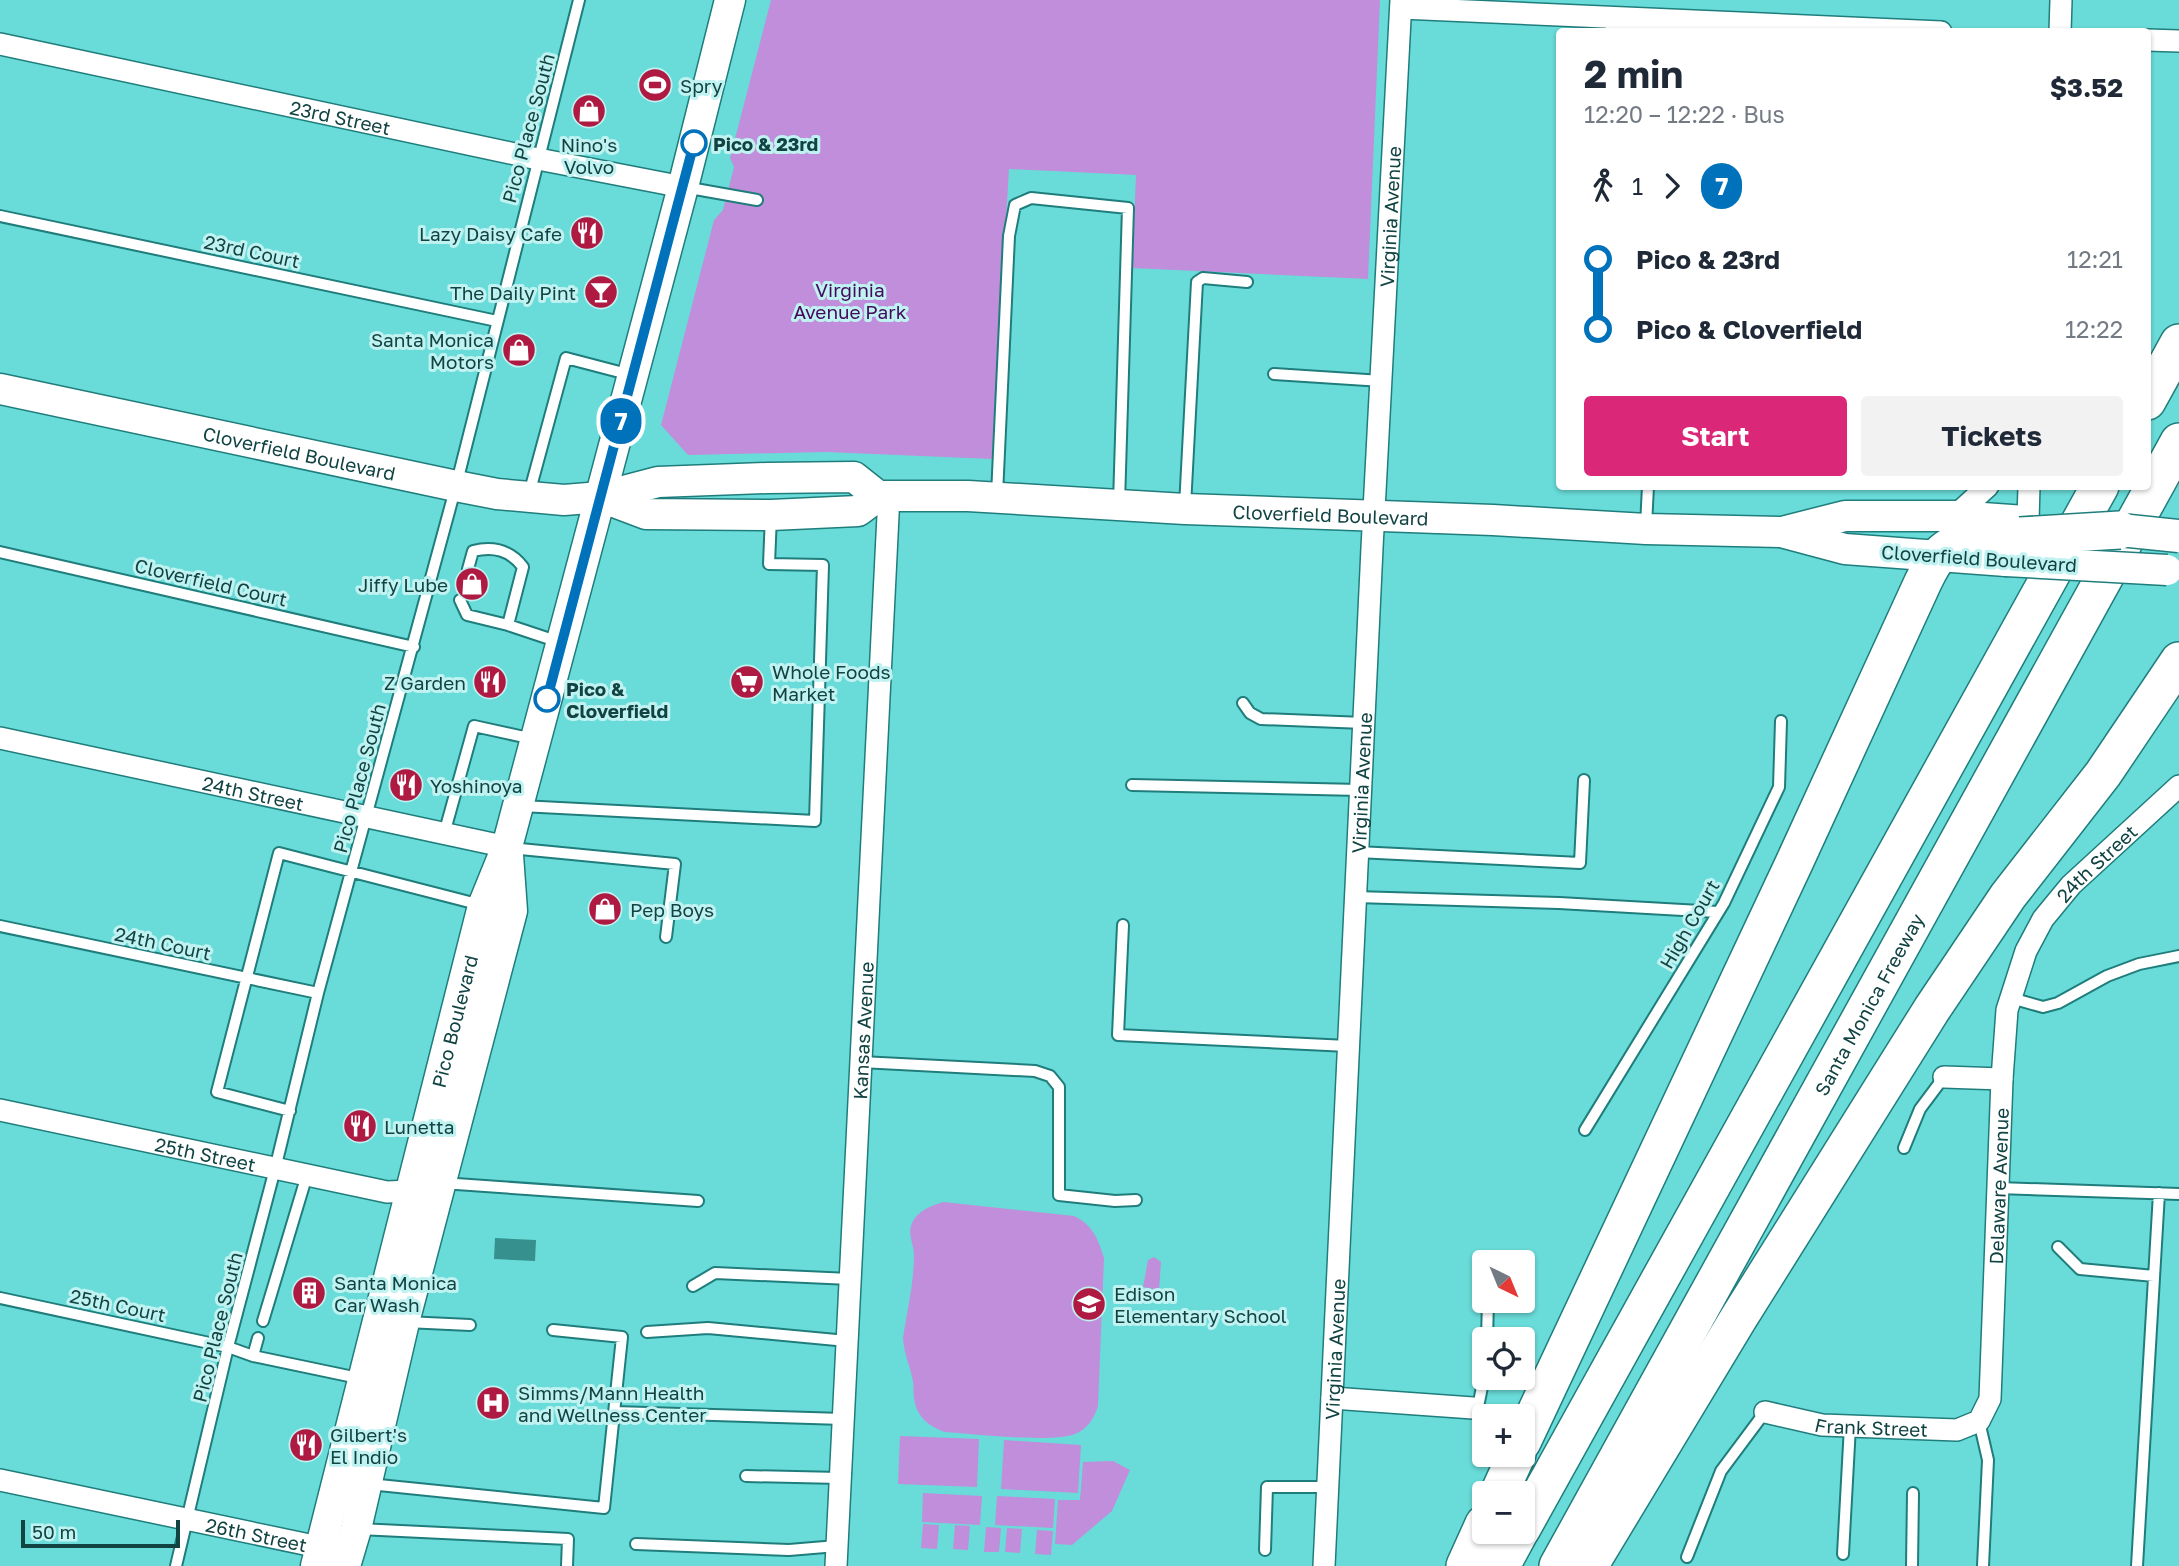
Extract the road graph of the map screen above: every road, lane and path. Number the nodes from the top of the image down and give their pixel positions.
1 (579, 0) edge
2 (730, 0) edge
3 (2062, 0) edge
4 (1401, 4) edge
5 (1611, 24) edge
6 (1665, 26) edge
7 (1757, 28) edge
8 (2060, 28) edge
9 (2151, 40) edge
10 (2179, 41) edge
11 (0, 44) edge
12 (538, 159) junction
13 (683, 187) junction
14 (757, 200) dead end
15 (0, 216) edge
16 (1247, 282) dead end
17 (497, 321) junction
18 (2179, 343) edge
19 (1274, 374) dead end
20 (633, 375) junction
21 (1382, 381) junction
22 (0, 389) edge
23 (2151, 394) edge
24 (2179, 442) edge
25 (456, 486) junction
26 (1648, 490) edge
27 (1984, 490) edge
28 (2028, 490) edge
29 (2098, 490) edge
30 (884, 495) junction
31 (528, 497) junction
32 (601, 498) junction
33 (997, 498) junction
34 (1119, 506) junction
35 (1185, 509) junction
36 (771, 515) junction
37 (1374, 516) junction
38 (1955, 516) junction
39 (1646, 528) junction
40 (2120, 530) joint
41 (1782, 532) junction
42 (2179, 536) edge
43 (2018, 539) junction
44 (0, 552) edge
45 (1937, 556) junction
46 (468, 569) dead end
47 (2173, 569) edge
48 (460, 600) dead end
49 (508, 625) junction
50 (562, 643) junction
51 (414, 647) junction
52 (2179, 661) edge
53 (1243, 704) dead end
54 (1781, 721) dead end
55 (1364, 723) junction
56 (0, 738) edge
57 (536, 740) junction
58 (1584, 780) dead end
59 (1132, 785) dead end
60 (2179, 786) edge
61 (1360, 790) junction
62 (518, 806) junction
63 (367, 817) junction
64 (444, 834) junction
65 (507, 847) junction
66 (1357, 852) junction
67 (352, 872) junction
68 (1355, 897) junction
69 (483, 906) junction
70 (1718, 912) junction
71 (1123, 925) dead end
72 (0, 926) edge
73 (666, 937) dead end
74 (2025, 951) joint
75 (2179, 956) edge
76 (246, 978) junction
77 (318, 993) junction
78 (2011, 998) junction
79 (1348, 1046) junction
80 (861, 1062) junction
81 (1944, 1077) joint
82 (2002, 1079) junction
83 (0, 1110) edge
84 (290, 1111) junction
85 (1585, 1130) dead end
86 (1904, 1149) dead end
87 (275, 1169) junction
88 (307, 1175) junction
89 (442, 1183) junction
90 (1998, 1188) junction
91 (411, 1191) junction
92 (2159, 1193) junction
93 (2179, 1194) edge
94 (1136, 1200) dead end
95 (698, 1201) dead end
96 (2058, 1247) dead end
97 (2154, 1276) junction
98 (850, 1279) junction
99 (693, 1286) dead end
100 (0, 1298) edge
101 (263, 1321) dead end
102 (404, 1322) junction
103 (470, 1325) dead end
104 (553, 1330) dead end
105 (646, 1332) dead end
106 (258, 1338) dead end
107 (847, 1341) junction
108 (228, 1347) junction
109 (385, 1351) junction
110 (253, 1356) junction
111 (364, 1380) junction
112 (1332, 1398) junction
113 (1472, 1408) edge
114 (614, 1412) junction
115 (1765, 1412) joint
116 (1535, 1414) edge
117 (843, 1419) junction
118 (1979, 1421) junction
119 (1850, 1426) junction
120 (746, 1476) dead end
121 (840, 1478) junction
122 (0, 1480) edge
123 (366, 1484) junction
124 (1328, 1487) junction
125 (1913, 1493) dead end
126 (1535, 1504) edge
127 (188, 1520) junction
128 (337, 1543) edge
129 (636, 1544) dead end
130 (1475, 1544) edge
131 (1513, 1544) edge
132 (1265, 1550) dead end
133 (1843, 1553) dead end
134 (837, 1556) edge
135 (1688, 1557) dead end
136 (176, 1566) edge
137 (567, 1566) edge
138 (1324, 1566) edge
139 (1465, 1566) edge
140 (1501, 1566) edge
141 (1558, 1566) edge
142 (1589, 1566) edge
143 (1912, 1566) edge
144 (1983, 1566) edge
145 (2137, 1566) edge

1 - 12 lane, Pico Place South
2 - 13 main road, Pico Boulevard
3 - 8 street
4 - 5 street
4 - 21 street, Virginia Avenue
5 - 6 street
6 - 7 street
9 - 10 street
11 - 12 street, 23rd Street
12 - 13 street, 23rd Street
12 - 17 lane, Pico Place South
13 - 14 lane
13 - 20 main road, Pico Boulevard
15 - 17 lane, 23rd Court
16 - 35 lane
17 - 25 lane, Pico Place South
18 - 23 highway
19 - 21 lane
20 - 31 lane
20 - 32 main road, Pico Boulevard
21 - 37 street, Virginia Avenue
22 - 25 main road, Cloverfield Boulevard
24 - 141 highway, Santa Monica Freeway
25 - 31 main road, Cloverfield Boulevard
25 - 51 lane, Pico Place South
26 - 39 lane
27 - 38 street
28 - 43 street
29 - 126 highway
30 - 32 main road, Cloverfield Boulevard
30 - 33 main road, Cloverfield Boulevard
30 - 36 main road, Cloverfield Boulevard
30 - 80 street, Kansas Avenue
31 - 32 main road, Cloverfield Boulevard
32 - 36 main road, Cloverfield Boulevard
32 - 50 main road, Pico Boulevard
33 - 34 main road, Cloverfield Boulevard
33 - 34 lane
34 - 35 main road, Cloverfield Boulevard
35 - 37 main road, Cloverfield Boulevard
36 - 62 lane
37 - 39 main road, Cloverfield Boulevard
37 - 55 street, Virginia Avenue
38 - 41 main road, Cloverfield Boulevard
38 - 43 main road, Cloverfield Boulevard
39 - 41 main road, Cloverfield Boulevard
40 - 42 main road, bridge
40 - 43 highway, bridge
41 - 45 main road, Cloverfield Boulevard
43 - 45 highway
43 - 47 main road, Cloverfield Boulevard, bridge
44 - 51 lane, Cloverfield Court
45 - 116 highway
46 - 49 lane
48 - 49 lane
49 - 50 lane
50 - 57 main road, Pico Boulevard
51 - 63 lane, Pico Place South
52 - 142 highway
53 - 55 lane
54 - 70 lane, High Court
55 - 61 street, Virginia Avenue
56 - 63 street, 24th Street
57 - 62 main road, Pico Boulevard
57 - 64 lane
58 - 66 lane
59 - 61 lane
60 - 74 street, 24th Street
61 - 66 street, Virginia Avenue
62 - 65 main road, Pico Boulevard
63 - 64 street, 24th Street
63 - 67 lane, Pico Place South
64 - 65 street, 24th Street
65 - 69 main road, Pico Boulevard
65 - 73 lane
65 - 89 main road, Pico Boulevard
66 - 68 street, Virginia Avenue
67 - 69 lane
67 - 76 lane
67 - 77 lane, Pico Place South
68 - 70 lane
68 - 79 street, Virginia Avenue
69 - 91 main road, Pico Boulevard
70 - 85 lane, High Court
71 - 79 lane
72 - 76 lane, 24th Court
74 - 78 street, Delaware Avenue
75 - 78 lane
76 - 77 lane, 24th Court
76 - 84 lane
77 - 84 lane, Pico Place South
78 - 82 street, Delaware Avenue
79 - 112 street, Virginia Avenue
80 - 94 lane
80 - 98 street, Kansas Avenue
81 - 82 street
81 - 86 lane
82 - 90 street, Delaware Avenue
83 - 87 street, 25th Street
84 - 87 lane, Pico Place South
87 - 88 street, 25th Street
87 - 108 lane, Pico Place South
88 - 91 street, 25th Street
88 - 101 lane
89 - 91 main road
89 - 95 lane
89 - 102 main road, Pico Boulevard
90 - 92 lane
90 - 118 street, Delaware Avenue
91 - 109 main road, Pico Boulevard
92 - 93 lane
92 - 97 lane
96 - 97 lane
97 - 145 lane
98 - 99 lane
98 - 107 street, Kansas Avenue
100 - 108 lane, 25th Court
102 - 103 lane
102 - 109 main road, Pico Boulevard
104 - 114 lane
105 - 107 lane
106 - 110 lane
107 - 117 street, Kansas Avenue
108 - 110 lane, 25th Court
108 - 127 lane, Pico Place South
109 - 111 main road, Pico Boulevard
109 - 123 main road, Pico Boulevard
110 - 111 lane, 25th Court
111 - 128 main road, Pico Boulevard
112 - 113 street
112 - 124 street, Virginia Avenue
114 - 117 lane
114 - 123 lane
115 - 119 street, Frank Street
115 - 135 lane
117 - 121 street, Kansas Avenue
118 - 119 street, Frank Street
118 - 144 lane
119 - 133 lane
120 - 121 lane
121 - 134 street, Kansas Avenue
122 - 127 street, 26th Street
123 - 128 main road, Pico Boulevard
124 - 132 lane
124 - 138 street, Virginia Avenue
125 - 143 lane
127 - 128 street, 26th Street
127 - 136 lane, Pico Place South
128 - 137 lane
129 - 134 lane
130 - 139 highway
131 - 140 highway

